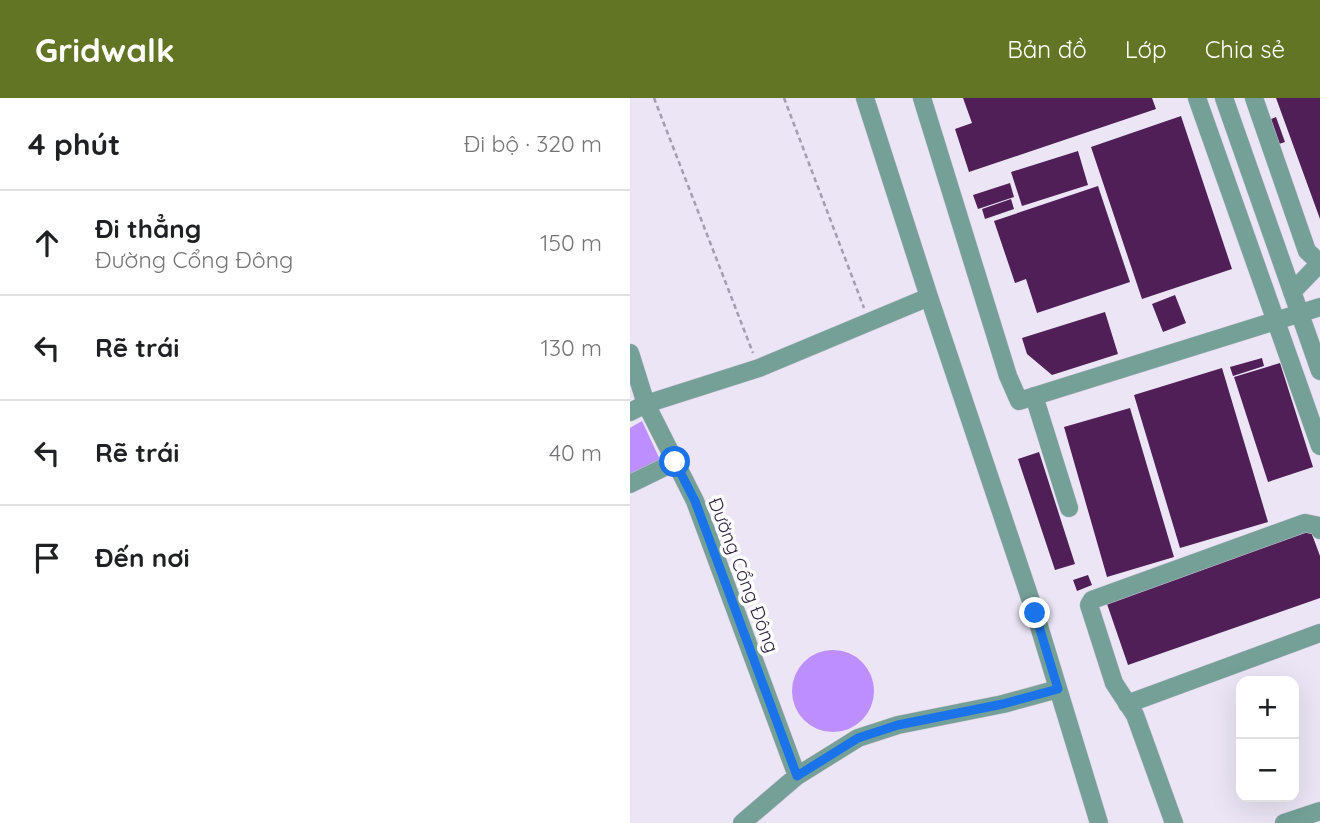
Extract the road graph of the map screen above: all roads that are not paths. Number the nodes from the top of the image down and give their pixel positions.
1 (866, 98) edge
2 (922, 98) edge
3 (1197, 98) edge
4 (1224, 98) edge
5 (1254, 98) edge
6 (1320, 263) edge
7 (1292, 292) junction
8 (929, 297) junction
9 (1320, 307) edge
10 (1299, 314) junction
11 (1275, 321) junction
12 (630, 353) edge
13 (1320, 371) edge
14 (1034, 396) junction
15 (638, 408) edge
16 (1320, 446) edge
17 (675, 462) junction
18 (630, 484) edge
19 (1069, 508) dead end
20 (1320, 530) edge
21 (1320, 633) edge
22 (1058, 689) junction
23 (1127, 704) junction
24 (797, 776) junction
25 (1320, 811) edge
26 (742, 823) edge
27 (1099, 823) edge
28 (1174, 823) edge
29 (1284, 823) edge

1 - 8 street
2 - 14 street
3 - 11 street
4 - 7 street
5 - 6 street
6 - 7 street
7 - 10 street
8 - 15 street
8 - 22 street
9 - 10 street
10 - 11 street
10 - 13 street
11 - 14 street
11 - 16 street
12 - 15 street, Đường Cổng Đông
14 - 19 street
15 - 17 street, Đường Cổng Đông
17 - 18 street
17 - 24 street, Đường Cổng Đông
20 - 23 street
21 - 23 street
22 - 24 street
22 - 27 street
23 - 28 street
24 - 26 street
25 - 29 street

